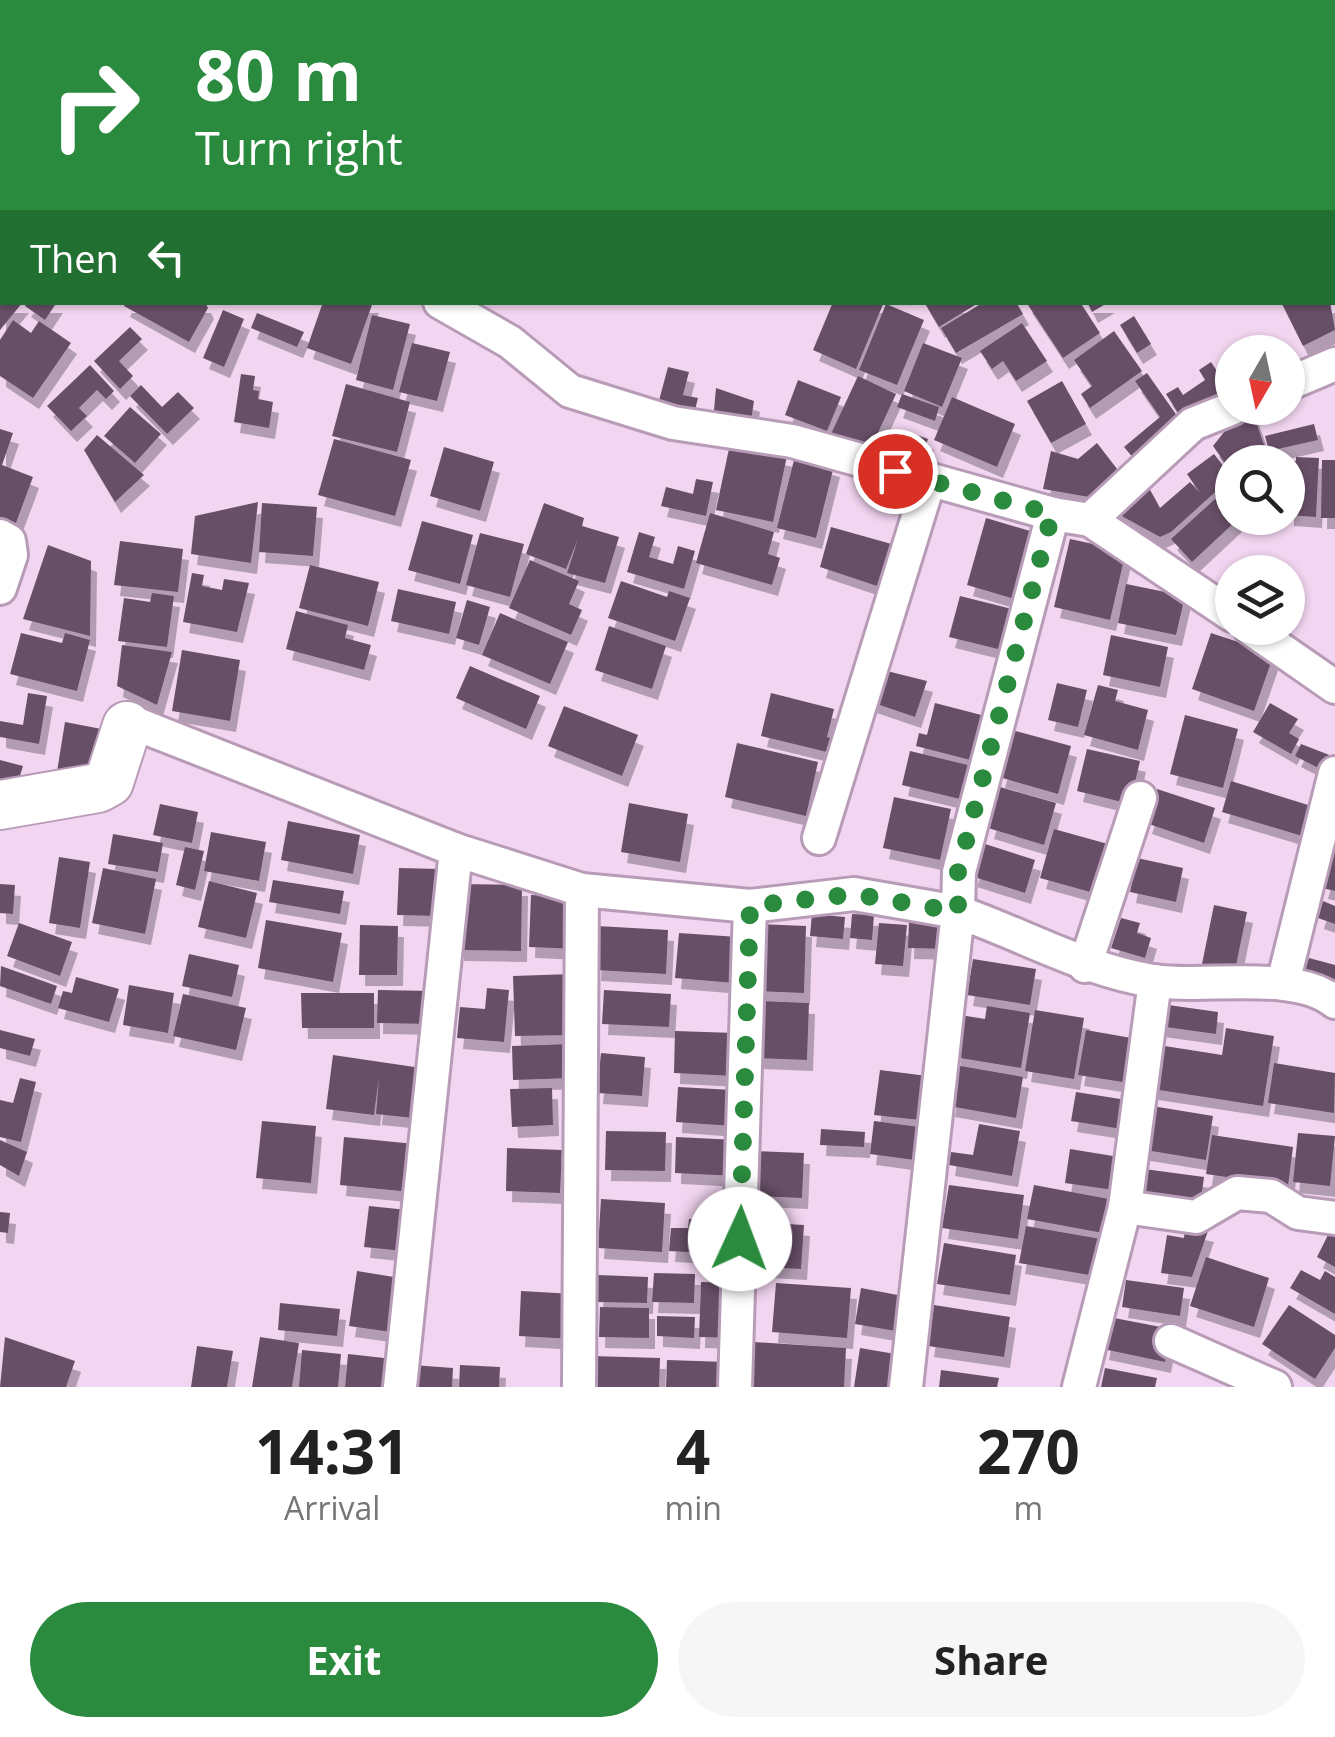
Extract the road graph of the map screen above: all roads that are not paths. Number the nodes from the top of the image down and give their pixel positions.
1 (445, 305) edge
2 (1335, 364) edge
3 (1305, 377) edge
4 (1215, 415) edge
5 (929, 481) junction
6 (1052, 514) junction
7 (1090, 520) junction
8 (0, 536) edge
9 (0, 588) edge
10 (1215, 604) edge
11 (1274, 645) edge
12 (1335, 687) edge
13 (127, 726) joint
14 (1335, 773) edge
15 (1140, 798) dead end
16 (0, 805) edge
17 (819, 838) dead end
18 (456, 850) junction
19 (582, 890) junction
20 (750, 906) junction
21 (958, 912) junction
22 (1085, 966) junction
23 (1155, 981) junction
24 (1283, 984) junction
25 (1335, 1002) edge
26 (1125, 1207) junction
27 (1335, 1218) edge
28 (1170, 1341) dead end
29 (400, 1387) edge
30 (579, 1387) edge
31 (735, 1387) edge
32 (906, 1387) edge
33 (1079, 1387) edge
34 (1275, 1387) edge

1 - 5 street
2 - 3 street
4 - 7 street
5 - 6 street
5 - 17 street
6 - 7 street
6 - 21 street
7 - 10 street
8 - 9 street
11 - 12 street
13 - 16 street
13 - 18 street
14 - 24 street
15 - 22 street
18 - 19 street
18 - 29 street
19 - 20 street
19 - 30 street
20 - 21 street
20 - 31 street
21 - 22 street
21 - 32 street
22 - 23 street
23 - 24 street
23 - 26 street
24 - 25 street
26 - 27 street
26 - 33 street
28 - 34 street

